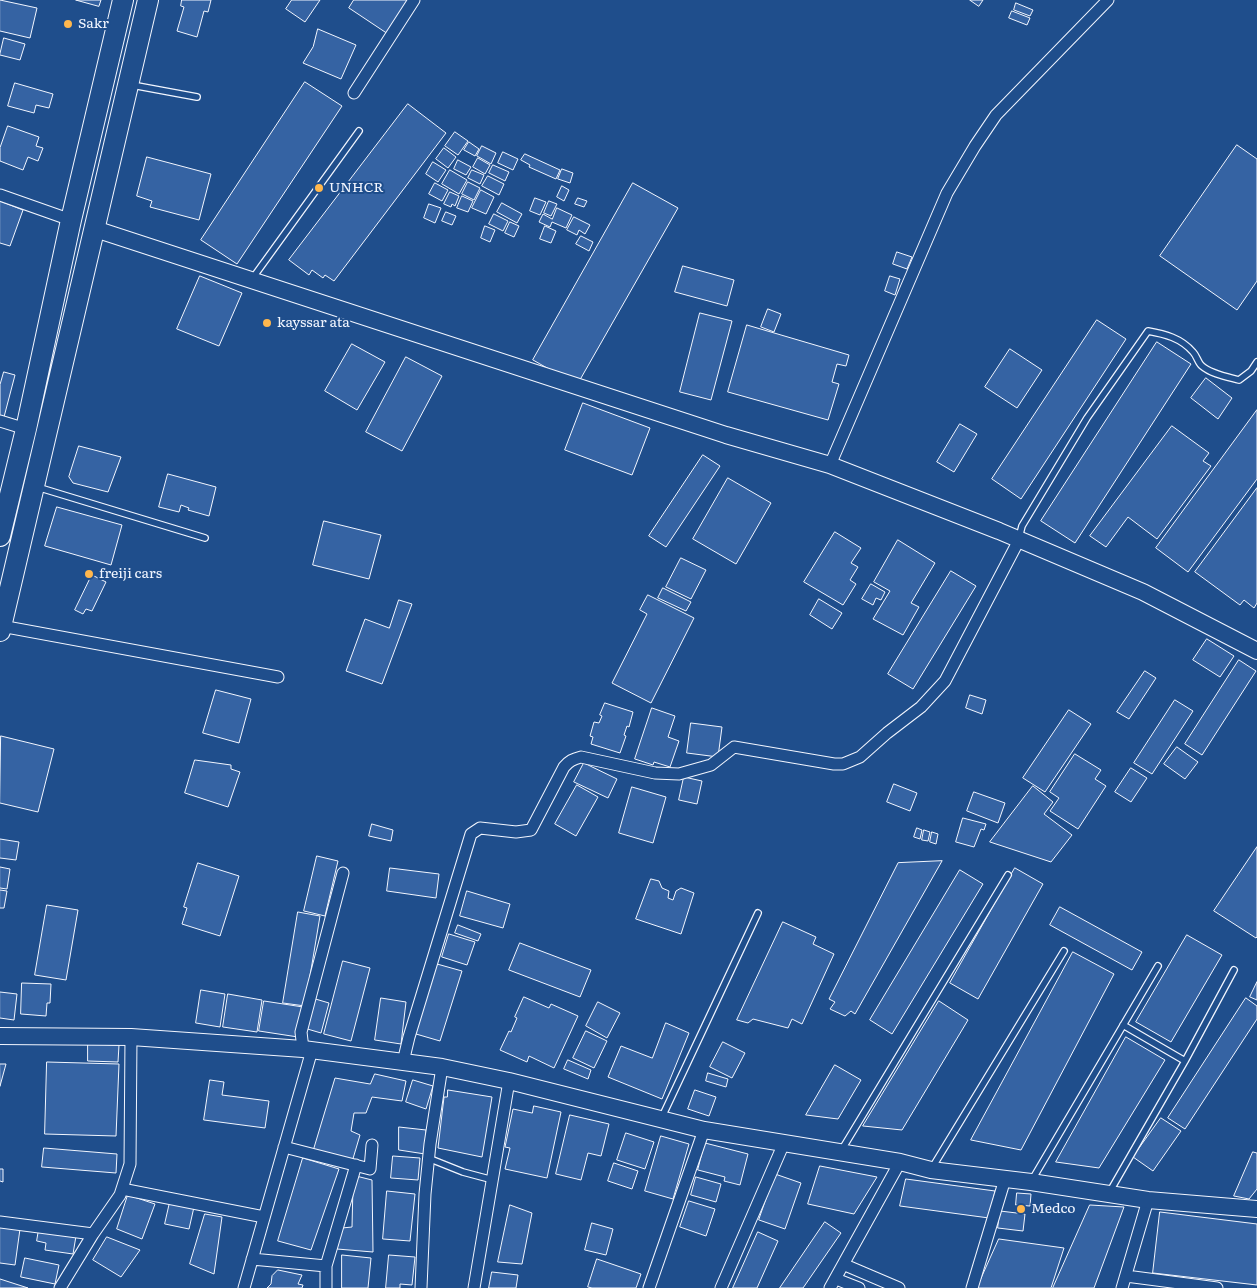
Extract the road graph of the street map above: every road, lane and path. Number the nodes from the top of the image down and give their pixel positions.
1 (123, 0) edge
2 (148, 0) edge
3 (414, 0) edge
4 (1108, 0) edge
5 (128, 84) junction
6 (354, 93) dead end
7 (197, 97) dead end
8 (359, 131) dead end
9 (0, 195) edge
10 (71, 220) junction
11 (94, 229) junction
12 (251, 281) junction
13 (1257, 362) edge
14 (0, 421) edge
15 (26, 429) junction
16 (830, 465) junction
17 (35, 486) junction
18 (0, 532) edge
19 (205, 538) dead end
20 (1019, 540) junction
21 (0, 629) edge
22 (1257, 651) edge
23 (278, 677) dead end
24 (343, 873) dead end
25 (1008, 875) dead end
26 (758, 913) dead end
27 (1064, 951) dead end
28 (1158, 966) dead end
29 (1234, 970) dead end
30 (1123, 1025) junction
31 (0, 1036) edge
32 (131, 1037) junction
33 (307, 1050) junction
34 (1185, 1061) junction
35 (403, 1062) junction
36 (442, 1067) junction
37 (509, 1081) junction
38 (661, 1119) junction
39 (704, 1130) junction
40 (784, 1143) junction
41 (372, 1145) dead end
42 (284, 1147) junction
43 (840, 1153) junction
44 (428, 1158) junction
45 (900, 1162) junction
46 (356, 1165) junction
47 (931, 1170) junction
48 (1005, 1179) junction
49 (492, 1180) junction
50 (1031, 1182) junction
51 (122, 1189) junction
52 (1110, 1193) junction
53 (1148, 1200) junction
54 (1257, 1209) edge
55 (264, 1217) junction
56 (0, 1222) edge
57 (92, 1234) junction
58 (252, 1259) junction
59 (844, 1265) junction
60 (326, 1266) junction
61 (1126, 1276) junction
62 (833, 1284) edge
63 (60, 1288) edge
64 (244, 1288) edge
65 (326, 1288) edge
66 (421, 1288) edge
67 (474, 1288) edge
68 (649, 1288) edge
69 (720, 1288) edge
70 (859, 1288) edge
71 (899, 1288) edge
72 (972, 1288) edge
73 (1122, 1288) edge
74 (1217, 1288) edge

1 - 10 highway
2 - 5 highway
3 - 6 street
4 - 16 street
5 - 7 lane
5 - 11 highway
8 - 12 lane
9 - 10 street
10 - 15 highway
11 - 12 street
11 - 17 highway
12 - 16 street
13 - 20 lane
14 - 15 street
15 - 18 highway
16 - 20 street
17 - 19 lane
17 - 21 highway
20 - 22 street
20 - 35 street
21 - 23 street
24 - 33 street
25 - 43 lane
26 - 38 lane
27 - 47 lane
28 - 30 lane
29 - 34 lane
30 - 34 lane
30 - 50 lane
31 - 32 street
32 - 33 street
32 - 51 street
33 - 35 street
33 - 42 street
34 - 52 lane
35 - 36 street
36 - 37 street
36 - 44 street
37 - 38 street
37 - 49 street
38 - 39 street
39 - 40 street
39 - 68 street
40 - 43 street
40 - 69 street
41 - 46 street
42 - 46 street
42 - 55 street
43 - 45 street
44 - 49 lane
44 - 66 street
45 - 47 street
45 - 59 street
46 - 60 street
47 - 48 street
48 - 50 street
48 - 72 street
49 - 67 street
50 - 52 street
51 - 55 street
51 - 57 street
52 - 53 street
53 - 54 street
53 - 61 street
55 - 58 street
56 - 57 street
57 - 63 street
58 - 60 street
58 - 64 street
59 - 62 street
59 - 71 street
60 - 65 street
61 - 73 street
61 - 74 street
62 - 70 street

